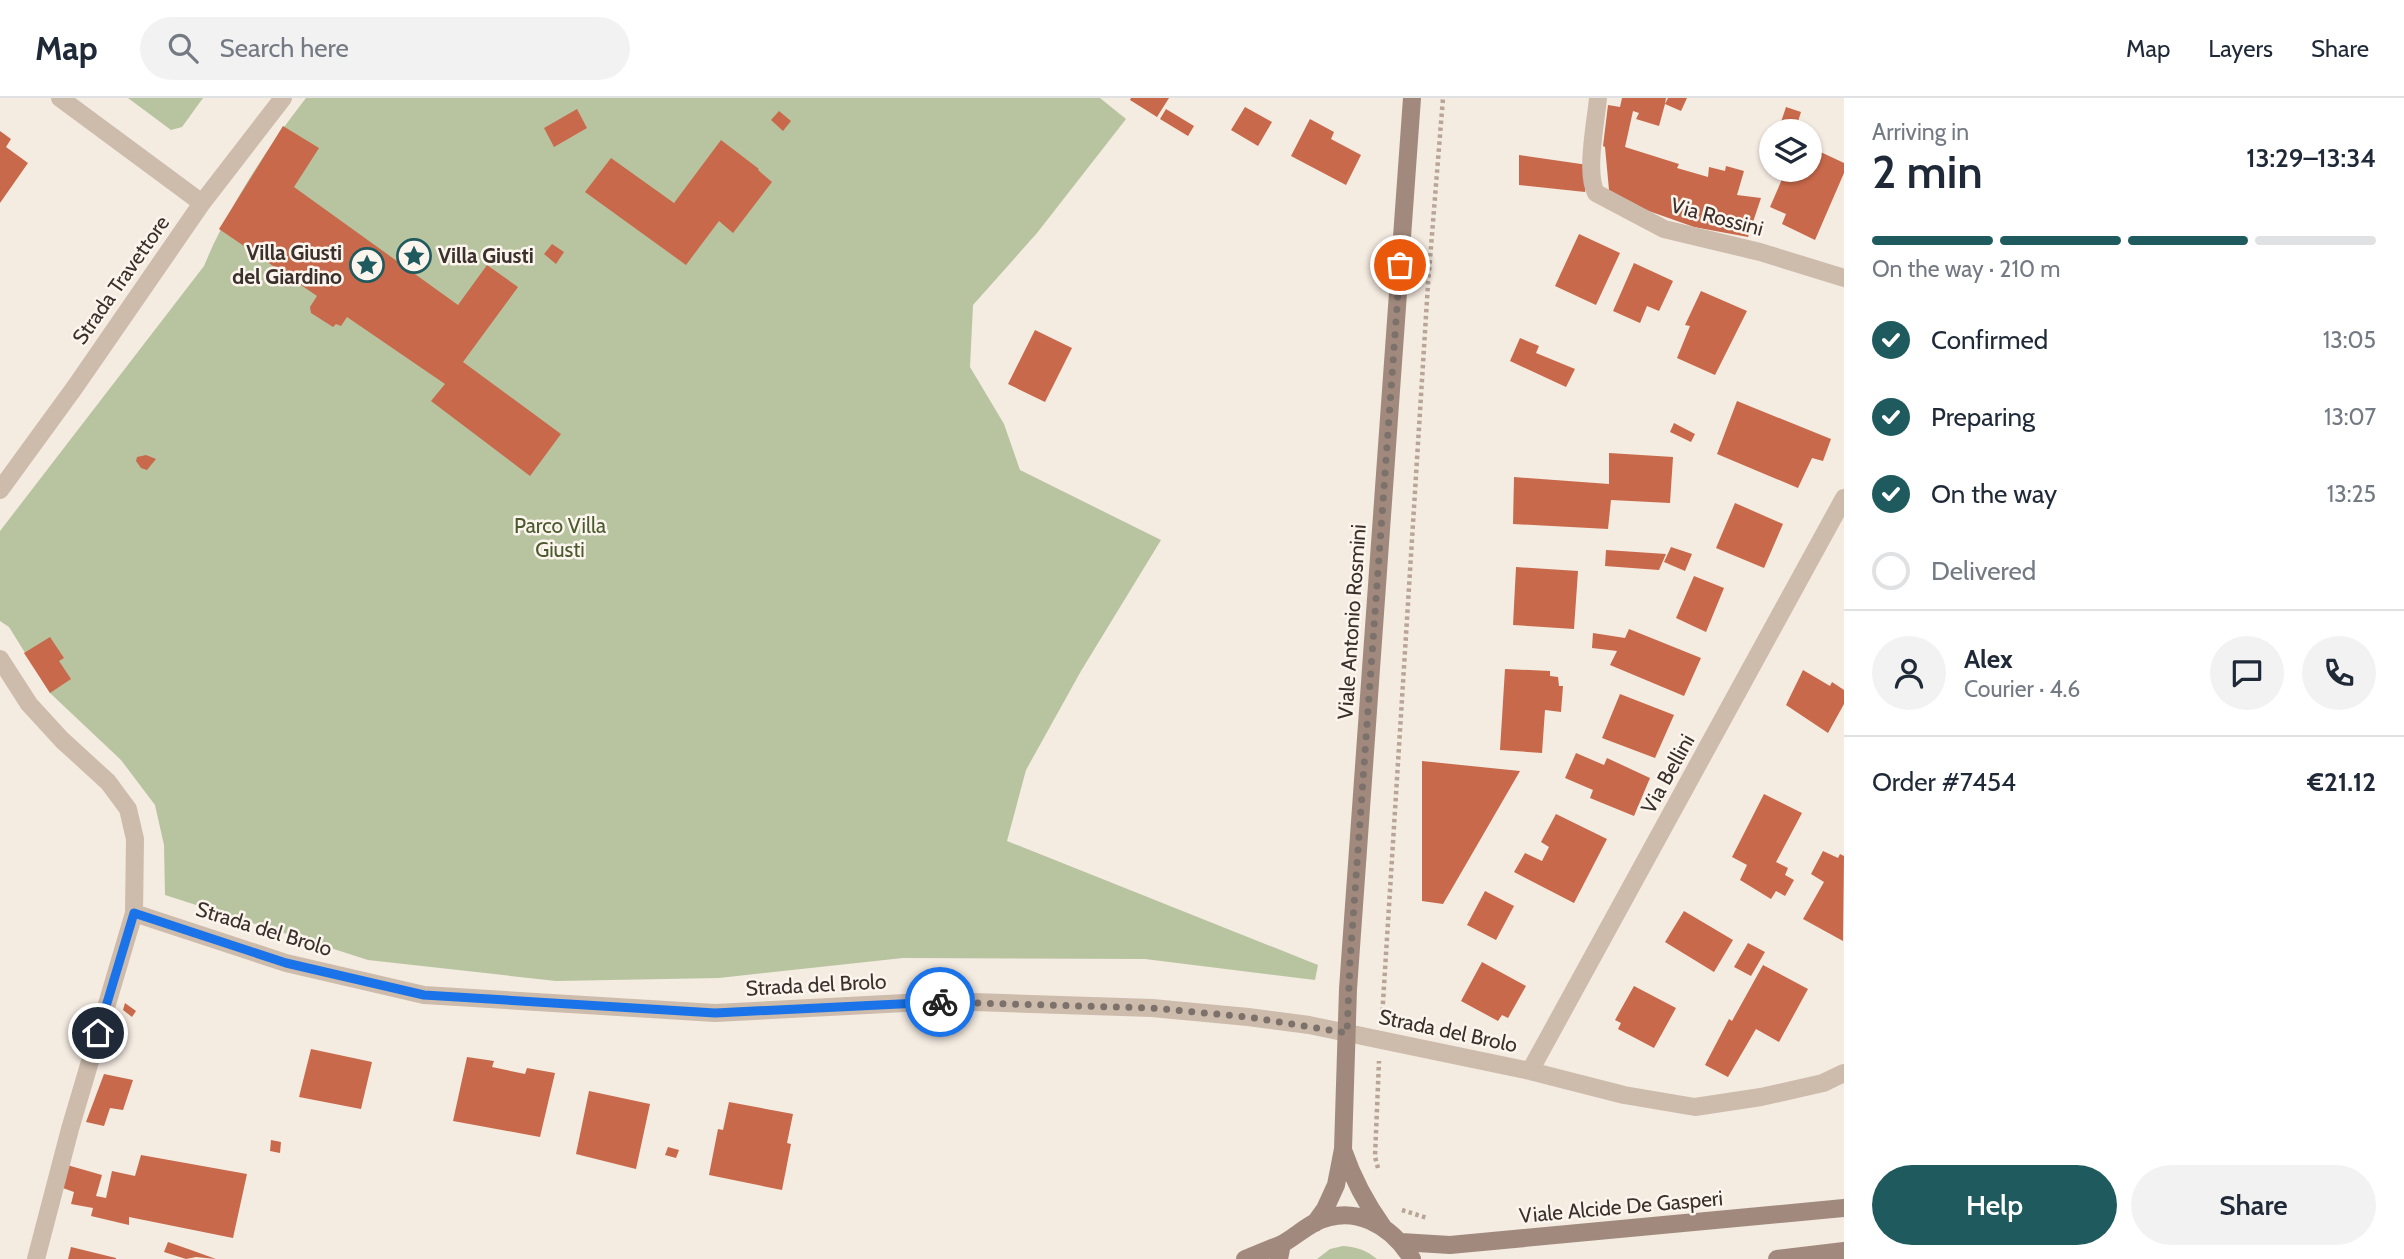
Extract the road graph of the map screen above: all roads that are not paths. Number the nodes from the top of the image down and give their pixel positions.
1 (60, 98) edge
2 (283, 98) edge
3 (1412, 98) edge
4 (1598, 98) edge
5 (202, 203) junction
6 (1844, 278) edge
7 (0, 490) edge
8 (1844, 498) edge
9 (0, 659) edge
10 (134, 913) junction
11 (1347, 1033) junction
12 (1530, 1071) junction
13 (1844, 1073) edge
14 (1343, 1149) junction
15 (1844, 1208) edge
16 (1315, 1223) junction
17 (1383, 1227) junction
18 (1401, 1242) junction
19 (1280, 1251) edge
20 (1844, 1251) edge
21 (36, 1259) edge
22 (1245, 1259) edge
23 (1412, 1259) edge
24 (1777, 1259) edge

1 - 5 street
2 - 5 street, Strada Travettore
3 - 11 street, Viale Antonio Rosmini
4 - 6 street, Via Rossini
5 - 7 street, Strada Travettore
8 - 12 street, Via Bellini
9 - 10 street
10 - 11 street, Strada del Brolo
10 - 21 street
11 - 12 street, Strada del Brolo
11 - 14 street, Viale Antonio Rosmini
12 - 13 street, Strada del Brolo
14 - 16 street, Viale Antonio Rosmini
14 - 17 street, Viale Antonio Rosmini
15 - 18 street, Viale Alcide De Gasperi
16 - 17 street
16 - 19 street
17 - 18 street
18 - 23 street
19 - 22 street
20 - 24 street

